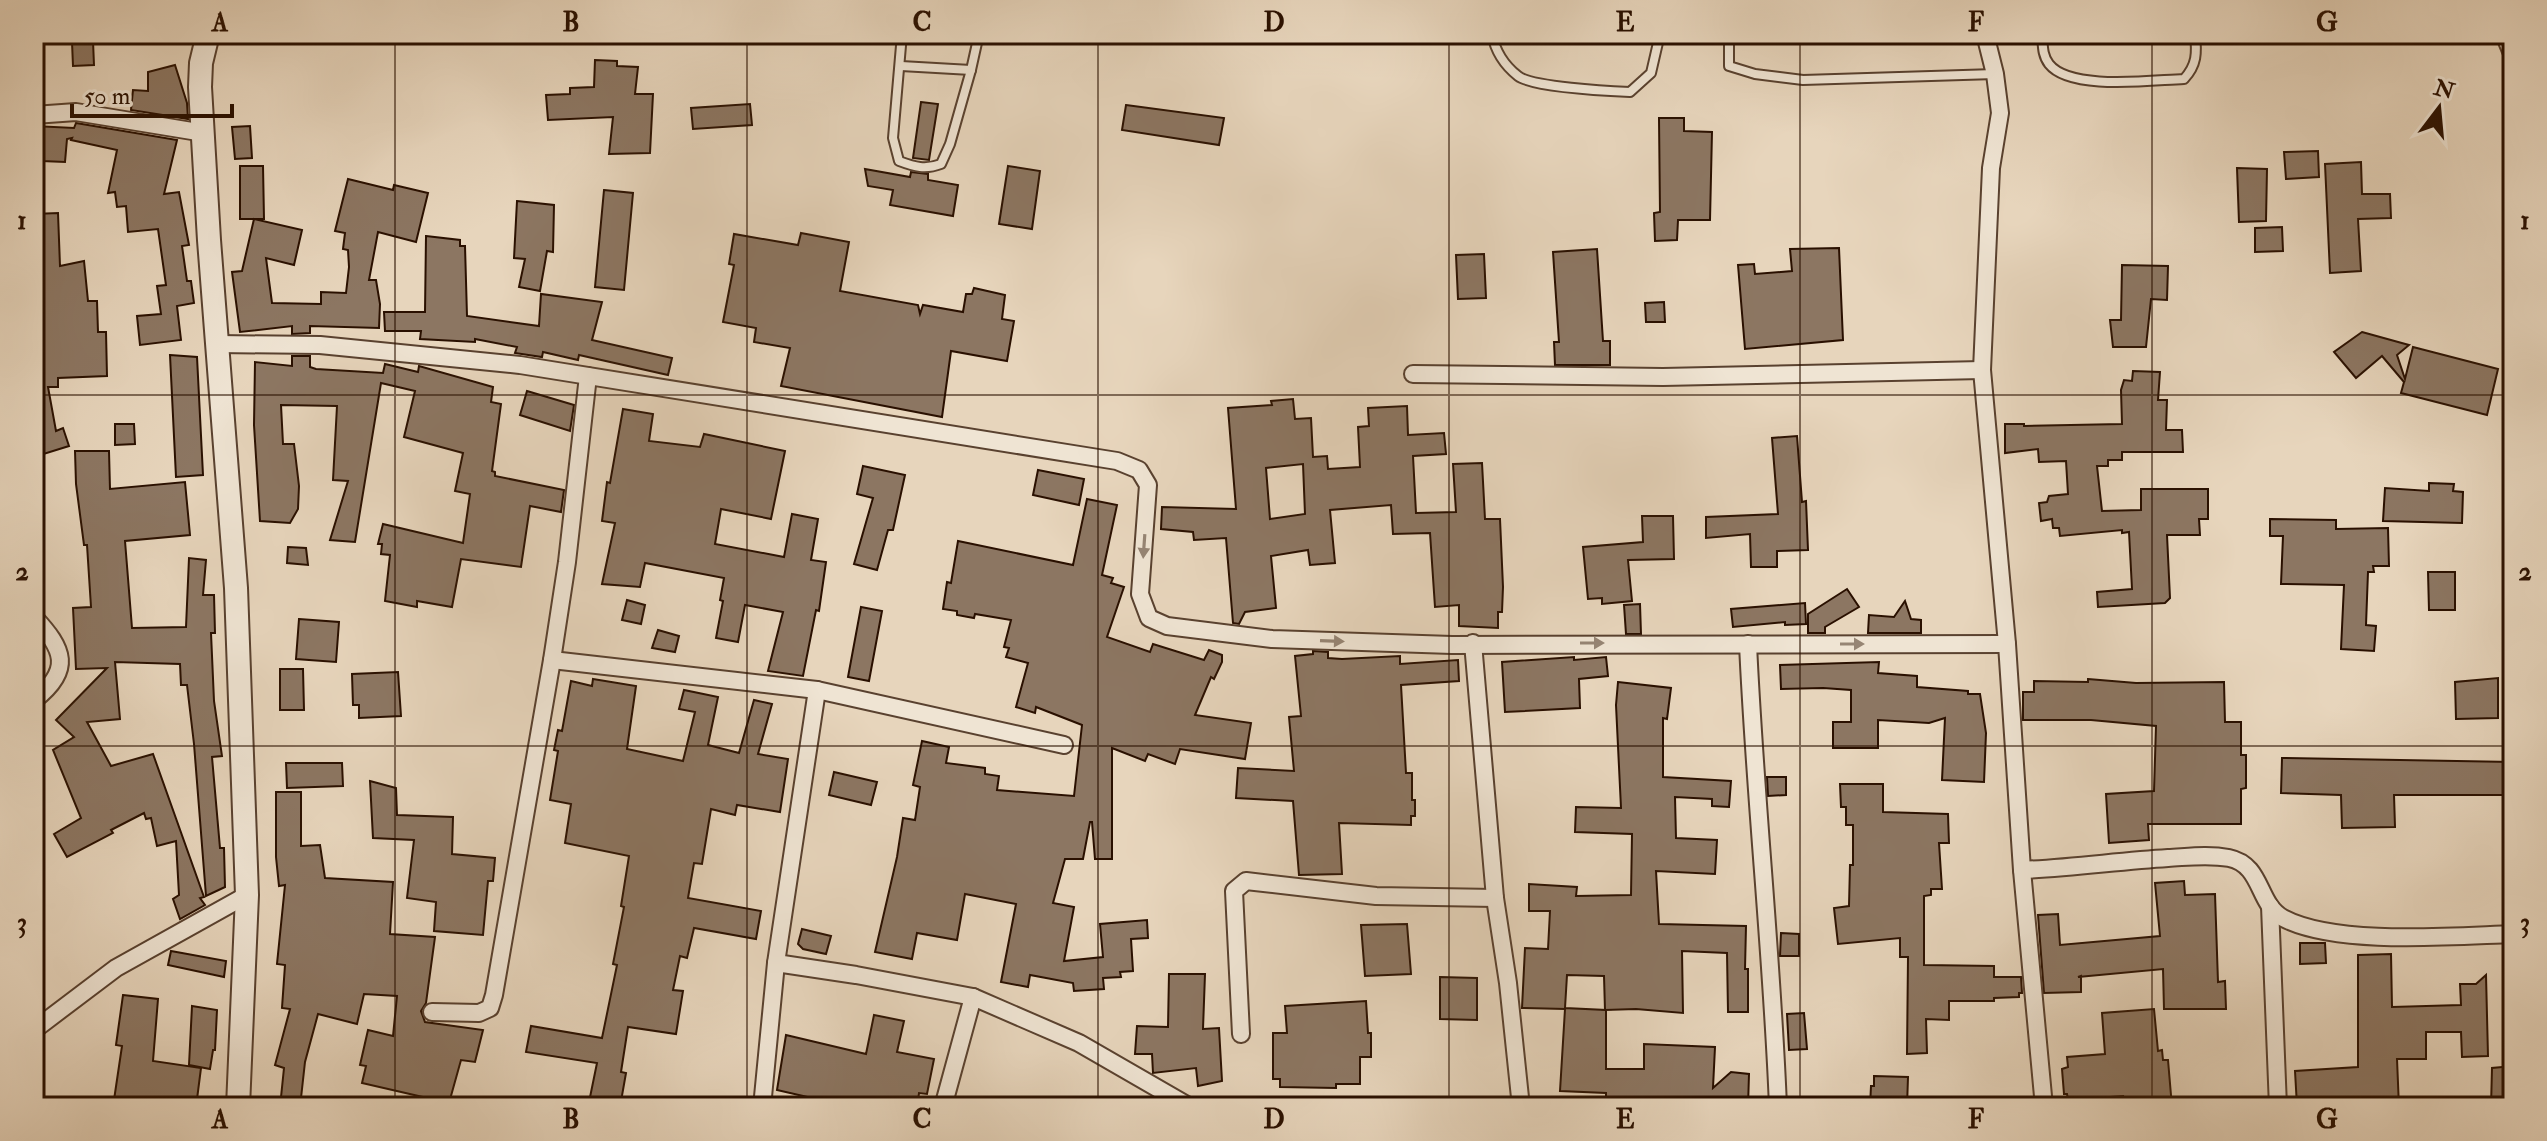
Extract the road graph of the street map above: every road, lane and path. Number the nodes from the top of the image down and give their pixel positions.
1 (208, 34) edge
2 (902, 34) edge
3 (979, 34) edge
4 (1492, 34) edge
5 (1660, 34) edge
6 (1729, 34) edge
7 (1985, 34) edge
8 (2042, 34) edge
9 (2195, 34) edge
10 (2504, 34) edge
11 (2513, 56) edge
12 (901, 66) junction
13 (971, 70) junction
14 (1995, 74) junction
15 (34, 115) edge
16 (204, 133) junction
17 (217, 344) junction
18 (1982, 370) junction
19 (1413, 374) dead end
20 (588, 376) junction
21 (34, 617) edge
22 (1473, 643) junction
23 (1748, 644) junction
24 (2007, 644) junction
25 (552, 660) junction
26 (817, 690) junction
27 (34, 700) edge
28 (1064, 745) dead end
29 (2022, 870) junction
30 (247, 895) junction
31 (1495, 898) junction
32 (2270, 906) junction
33 (2513, 934) edge
34 (776, 963) junction
35 (973, 997) junction
36 (432, 1012) dead end
37 (34, 1030) edge
38 (1241, 1034) dead end
39 (238, 1107) edge
40 (762, 1107) edge
41 (943, 1107) edge
42 (1190, 1107) edge
43 (1521, 1107) edge
44 (1778, 1107) edge
45 (2044, 1107) edge
46 (2278, 1107) edge

1 - 16 street
2 - 12 lane
3 - 13 lane
4 - 5 lane
6 - 14 lane
7 - 14 street
8 - 9 lane
10 - 11 street
12 - 13 lane
12 - 13 lane
14 - 18 street
15 - 16 street
16 - 17 street
17 - 20 street
17 - 30 street
18 - 19 street
18 - 24 street
20 -> 22 street
20 - 25 street
21 - 27 street
22 -> 23 street
22 - 31 street
23 -> 24 street
23 - 44 street
24 - 29 street
25 - 26 street
25 - 36 street
26 - 28 street
26 - 34 street
29 - 32 street
29 - 45 street
30 - 37 street
30 - 39 street
31 - 38 street
31 - 43 street
32 - 33 street
32 - 46 street
34 - 35 street
34 - 40 street
35 - 41 street
35 - 42 street

